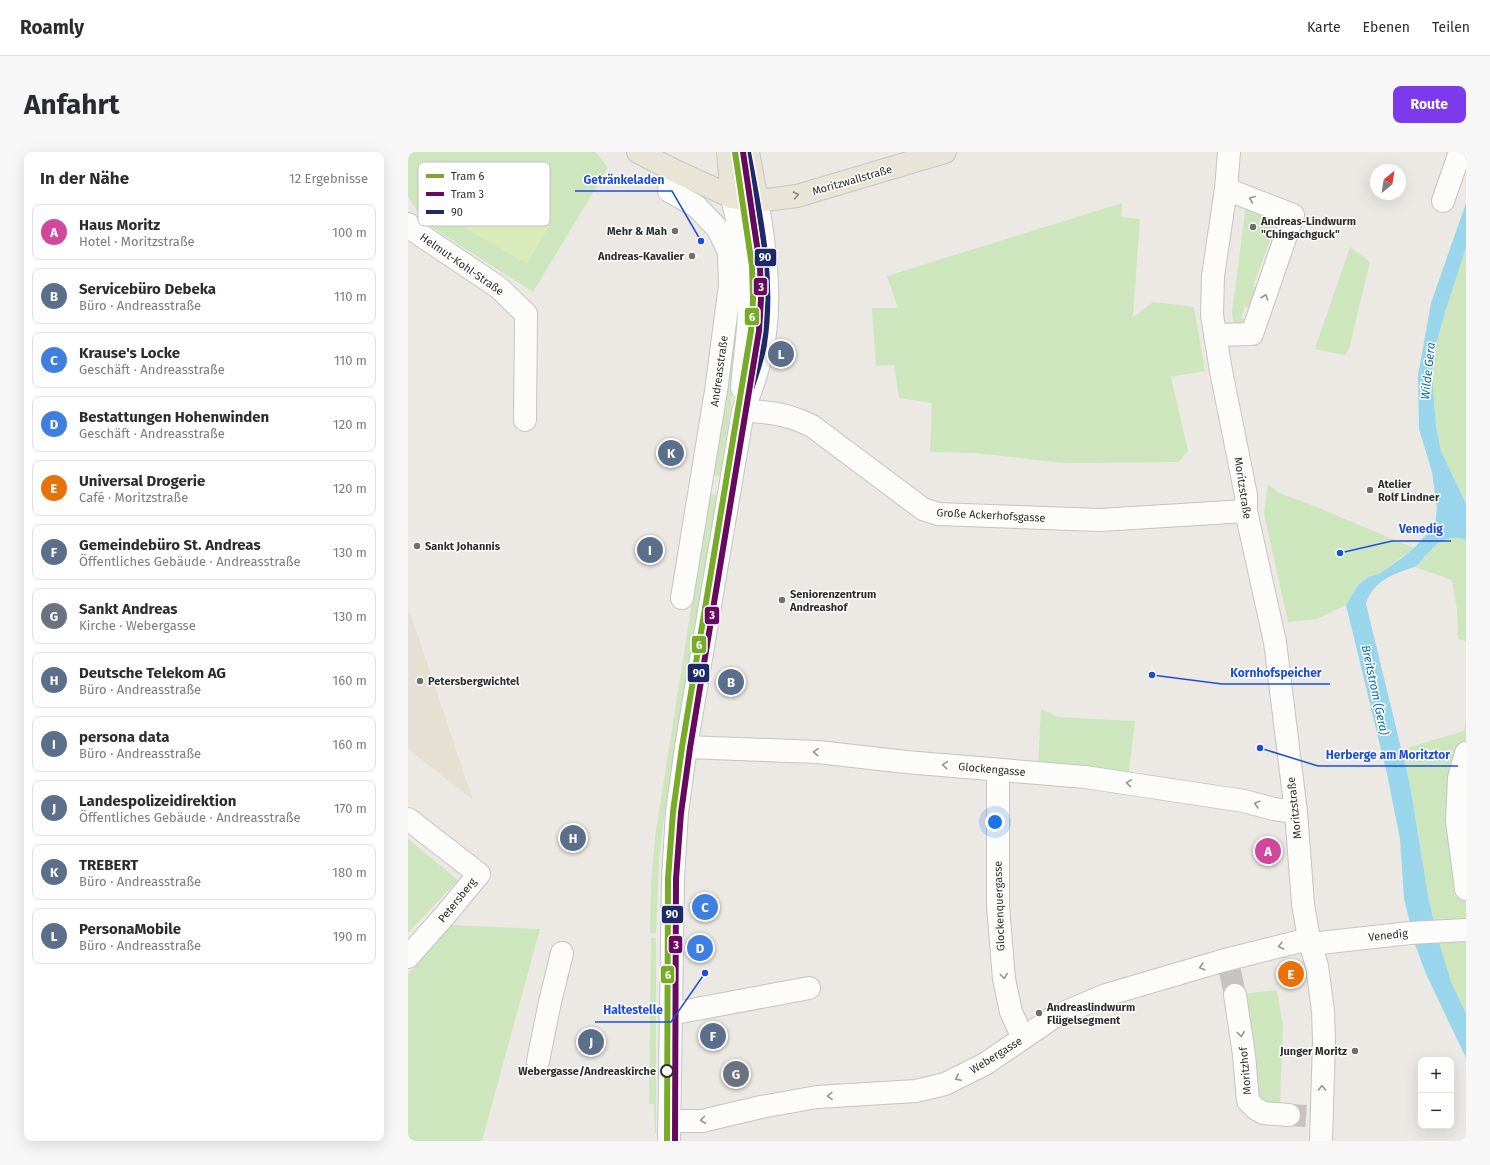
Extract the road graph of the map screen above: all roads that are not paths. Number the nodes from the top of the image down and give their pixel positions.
1 (638, 152) edge
2 (728, 152) edge
3 (748, 152) edge
4 (945, 152) edge
5 (1229, 152) edge
6 (1460, 152) edge
7 (671, 169) junction
8 (1226, 189) junction
9 (732, 197) junction
10 (1443, 201) dead end
11 (757, 202) junction
12 (408, 224) edge
13 (1215, 335) junction
14 (743, 411) junction
15 (525, 420) dead end
16 (1246, 511) junction
17 (682, 598) dead end
18 (686, 747) junction
19 (1466, 753) edge
20 (998, 770) junction
21 (1296, 812) junction
22 (408, 819) edge
23 (1466, 889) edge
24 (1457, 931) edge
25 (1310, 941) junction
26 (562, 953) dead end
27 (408, 957) edge
28 (809, 988) dead end
29 (1235, 995) tunnel mouth
30 (670, 1014) junction
31 (1023, 1038) junction
32 (538, 1061) dead end
33 (1306, 1116) junction
34 (670, 1131) edge
35 (1321, 1141) edge

1 - 7 main road, Moritzwallstraße
2 - 9 main road
3 - 11 main road
11 -> 4 main road, Moritzwallstraße
5 - 8 street, Moritzstraße
6 - 10 street
7 - 9 main road, Moritzwallstraße
7 - 17 street, Andreasstraße
8 - 13 street, Moritzstraße
13 -> 8 street
9 - 11 main road, Moritzwallstraße
9 - 14 street
11 - 14 street
12 - 15 street, Helmut-Kohl-Straße
13 - 16 street, Moritzstraße
14 - 16 street, Große Ackerhofsgasse
14 - 18 street
16 - 21 street, Moritzstraße
20 -> 18 street, Glockengasse
18 - 30 street
19 - 23 street
21 -> 20 street, Glockengasse
20 -> 31 street, Glockenquergasse
21 - 25 street, Moritzstraße
22 - 27 street, Petersberg
24 - 25 street, Venedig
25 -> 31 street, Webergasse
33 -> 25 street, Moritzstraße
26 - 32 street
28 - 30 street
29 -> 33 street, Moritzhof
30 - 34 street
31 -> 34 street, Webergasse
33 - 35 street, Moritzstraße

